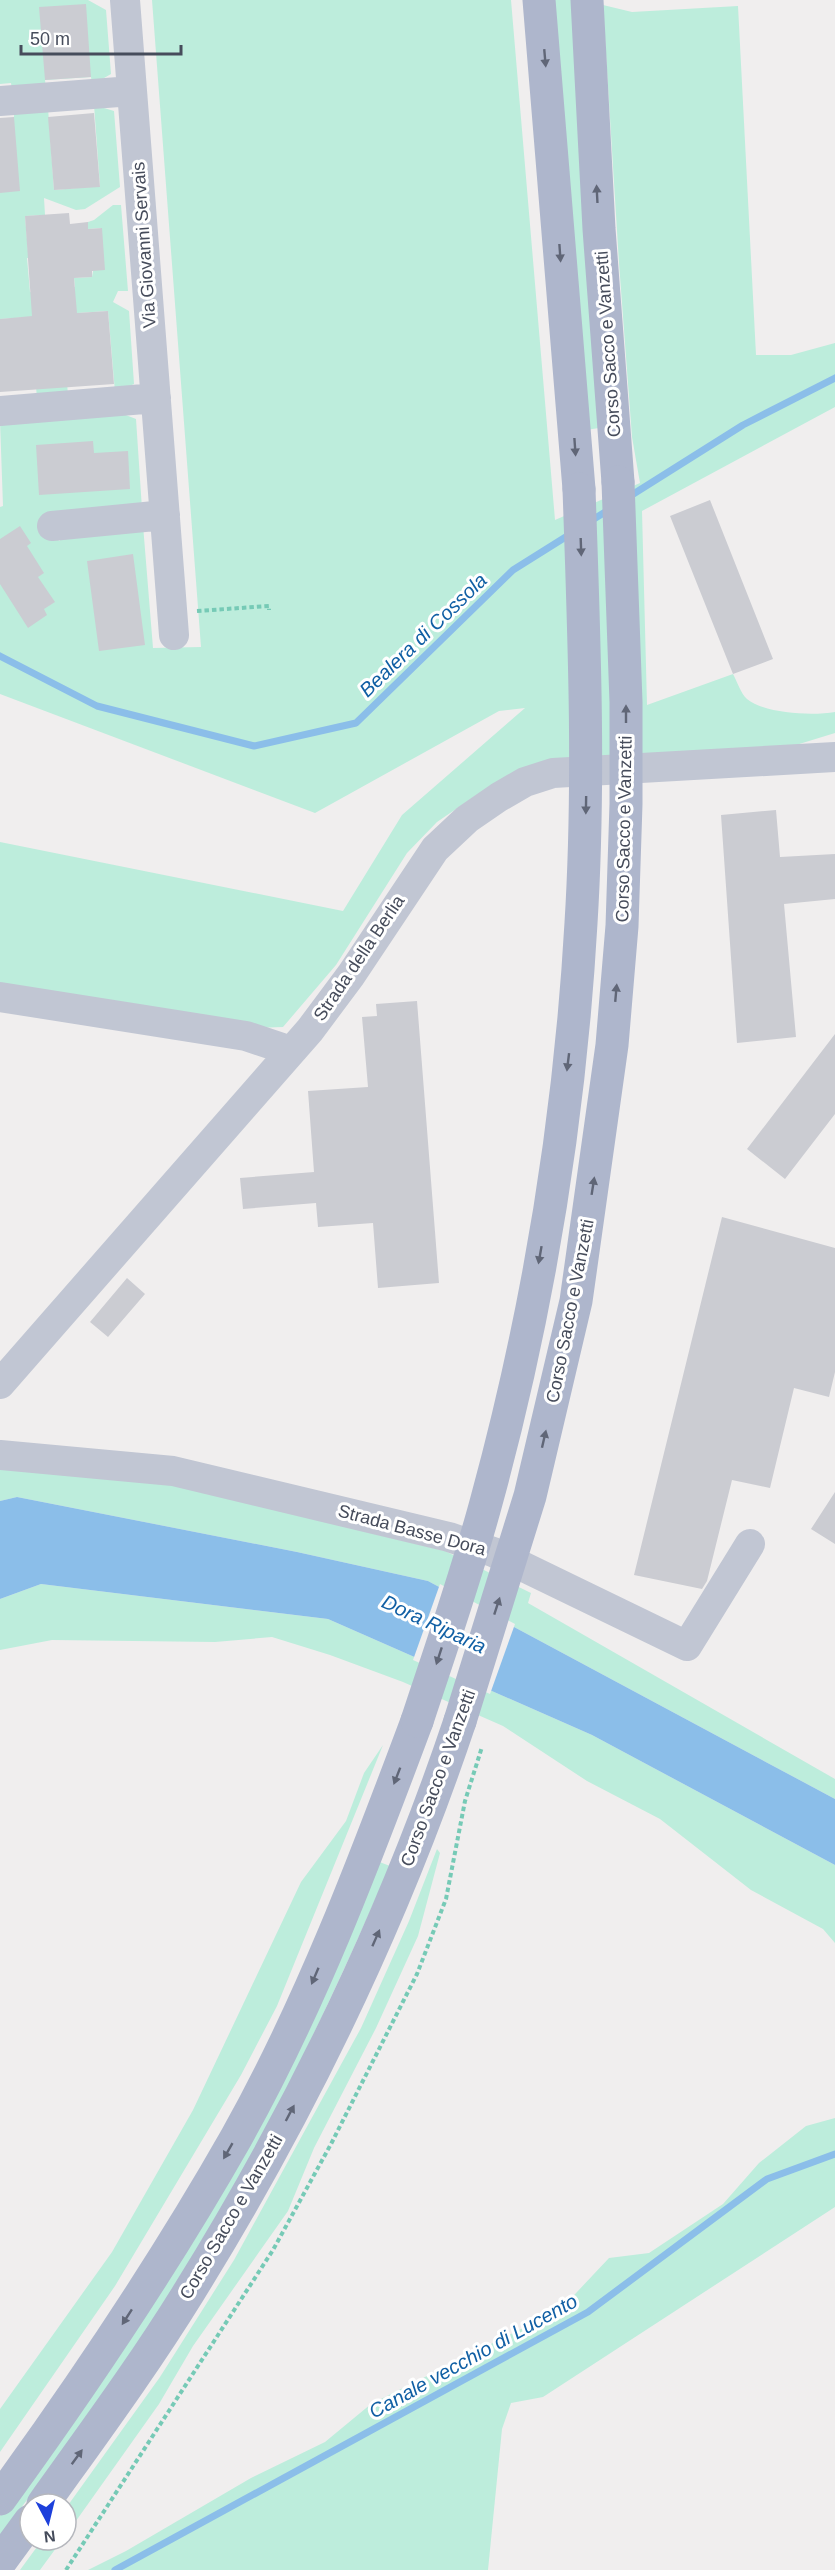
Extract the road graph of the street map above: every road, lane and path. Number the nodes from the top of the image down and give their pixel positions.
1 (125, 0) edge
2 (539, 0) edge
3 (587, 0) edge
4 (132, 91) junction
5 (0, 102) edge
6 (156, 398) junction
7 (0, 411) edge
8 (165, 515) junction
9 (52, 526) dead end
10 (269, 610) dead end
11 (173, 624) joint
12 (835, 757) edge
13 (0, 997) edge
14 (291, 1051) junction
15 (0, 1384) edge
16 (0, 1455) edge
17 (750, 1544) dead end
18 (472, 1730) junction
19 (52, 2492) edge
20 (0, 2499) edge
21 (18, 2537) edge
22 (0, 2562) edge
23 (66, 2570) edge

1 - 4 street, Via Giovanni Servais
2 -> 20 main road, Corso Sacco e Vanzetti, bridge
18 -> 3 main road, Corso Sacco e Vanzetti, bridge
4 - 5 street
4 - 6 street, Via Giovanni Servais
6 - 7 street
6 - 8 street, Via Giovanni Servais
8 - 9 street
8 - 11 street, Via Giovanni Servais
10 - 11 path
12 - 14 street, Strada della Berlia
13 - 14 street
14 - 15 street, Strada della Berlia
16 - 17 street, Strada Basse Dora
19 -> 18 main road, Corso Sacco e Vanzetti
18 - 23 path
21 - 22 main road

